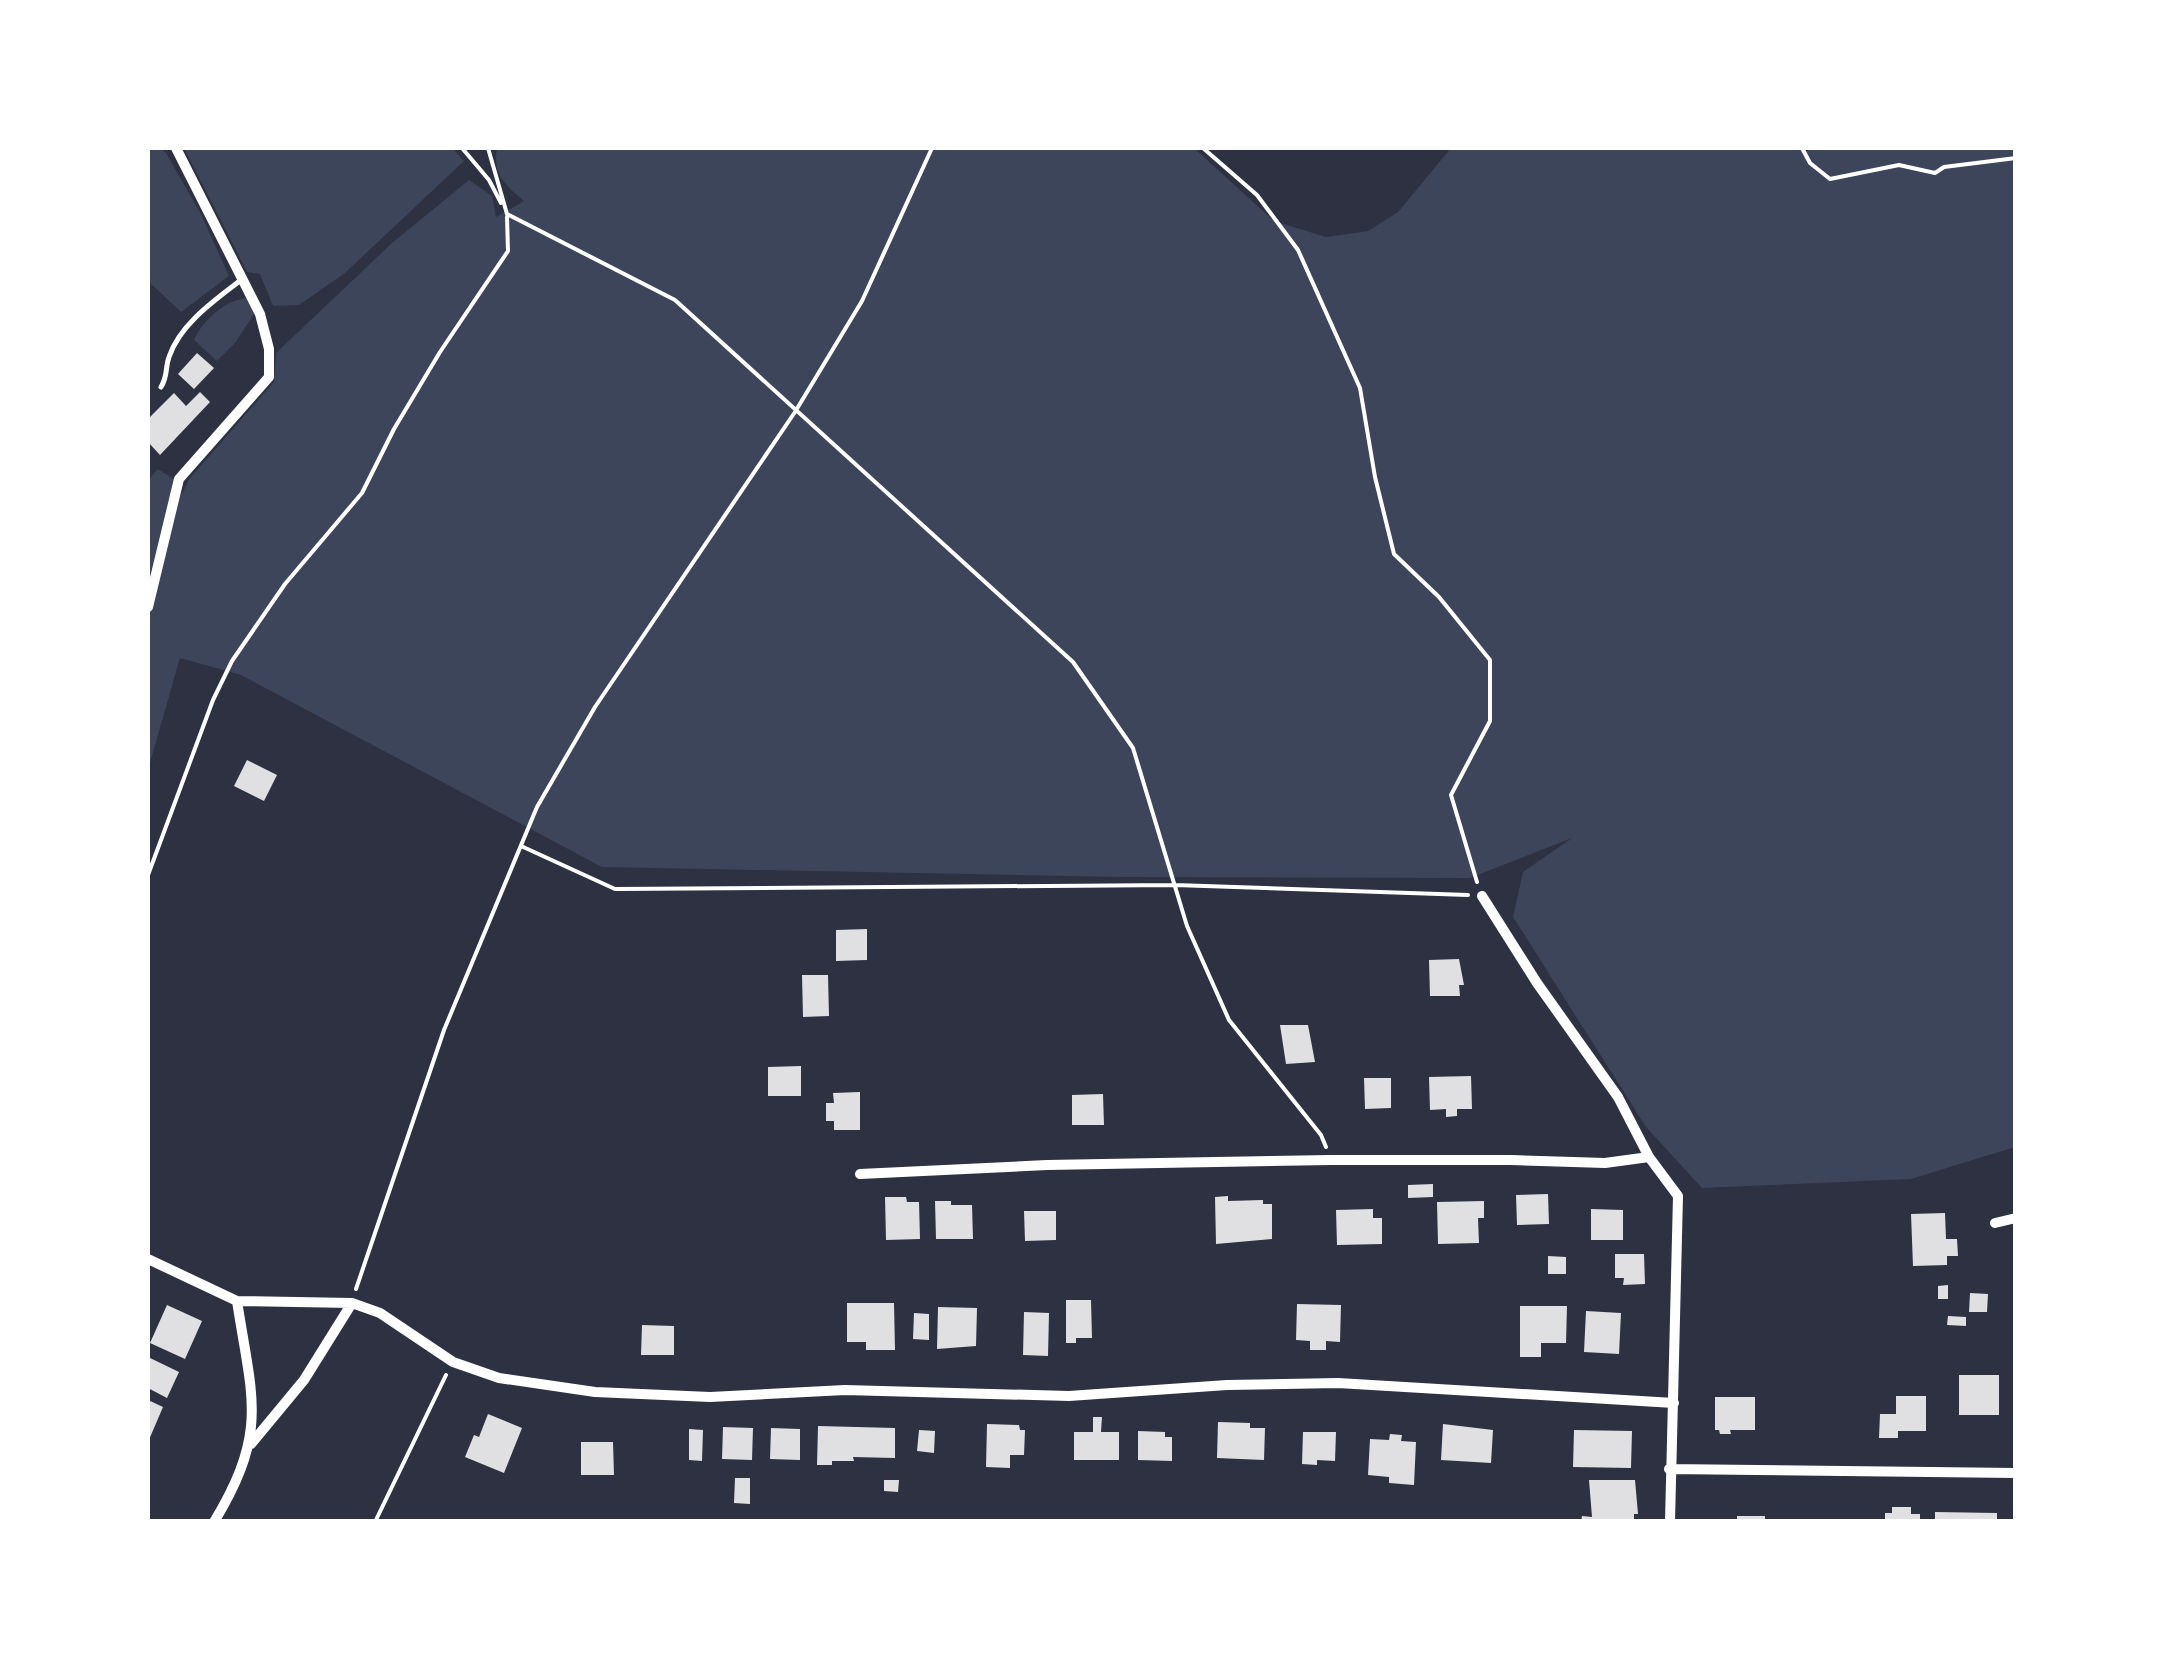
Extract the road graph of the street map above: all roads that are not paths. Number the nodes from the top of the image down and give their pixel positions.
1 (176, 148) edge
2 (241, 280) junction
3 (161, 388) dead end
4 (148, 607) edge
5 (1482, 896) road end
6 (1650, 1157) junction
7 (860, 1174) dead end
8 (2016, 1218) edge
9 (1995, 1223) dead end
10 (148, 1258) edge
11 (237, 1301) junction
12 (352, 1303) junction
13 (1674, 1403) junction
14 (249, 1447) junction
15 (1669, 1469) junction
16 (2016, 1473) edge
17 (214, 1522) edge
18 (1670, 1522) edge

1 - 2 street
2 - 3 lane
2 - 4 street
5 - 6 street
6 - 7 street
6 - 13 street
8 - 9 street
10 - 11 street
11 - 12 street
11 - 14 street
12 - 13 street
12 - 14 street
13 - 15 street
14 - 17 street
15 - 16 street
15 - 18 street

